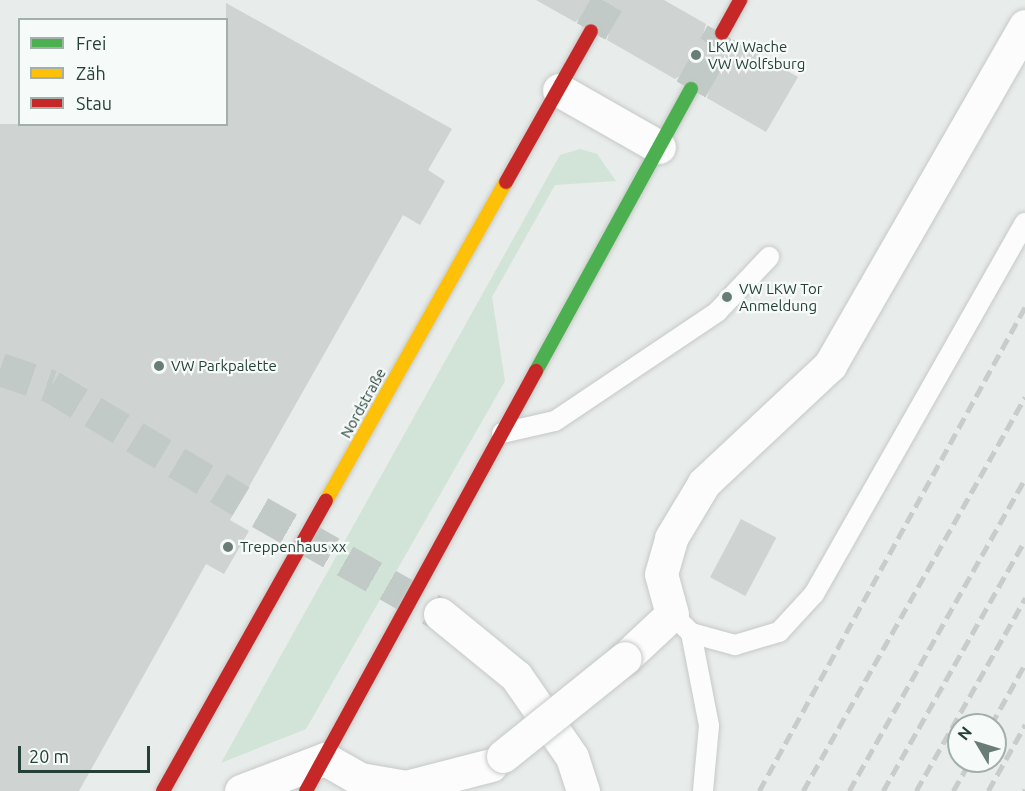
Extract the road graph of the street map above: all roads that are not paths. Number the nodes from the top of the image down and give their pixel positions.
1 (740, 0) edge
2 (1025, 26) edge
3 (591, 31) tunnel mouth
4 (722, 33) tunnel mouth
5 (691, 88) tunnel mouth
6 (559, 90) junction
7 (659, 147) junction
8 (1025, 223) edge
9 (769, 257) dead end
10 (502, 433) junction
11 (440, 614) tunnel mouth
12 (681, 623) junction
13 (325, 759) junction
14 (497, 760) junction
15 (163, 791) edge
16 (241, 791) edge
17 (306, 791) edge
18 (465, 791) edge
19 (582, 791) edge
20 (703, 791) edge

1 - 4 street
2 - 12 street
3 - 6 street, Nordstraße
5 - 7 street
6 - 7 street
6 - 15 street, Nordstraße
7 - 10 street
8 - 12 lane
9 - 10 lane
10 - 13 street
11 - 19 street
12 - 14 street, bridge
12 - 20 lane
13 - 14 street
13 - 16 street
13 - 17 street
14 - 18 street

